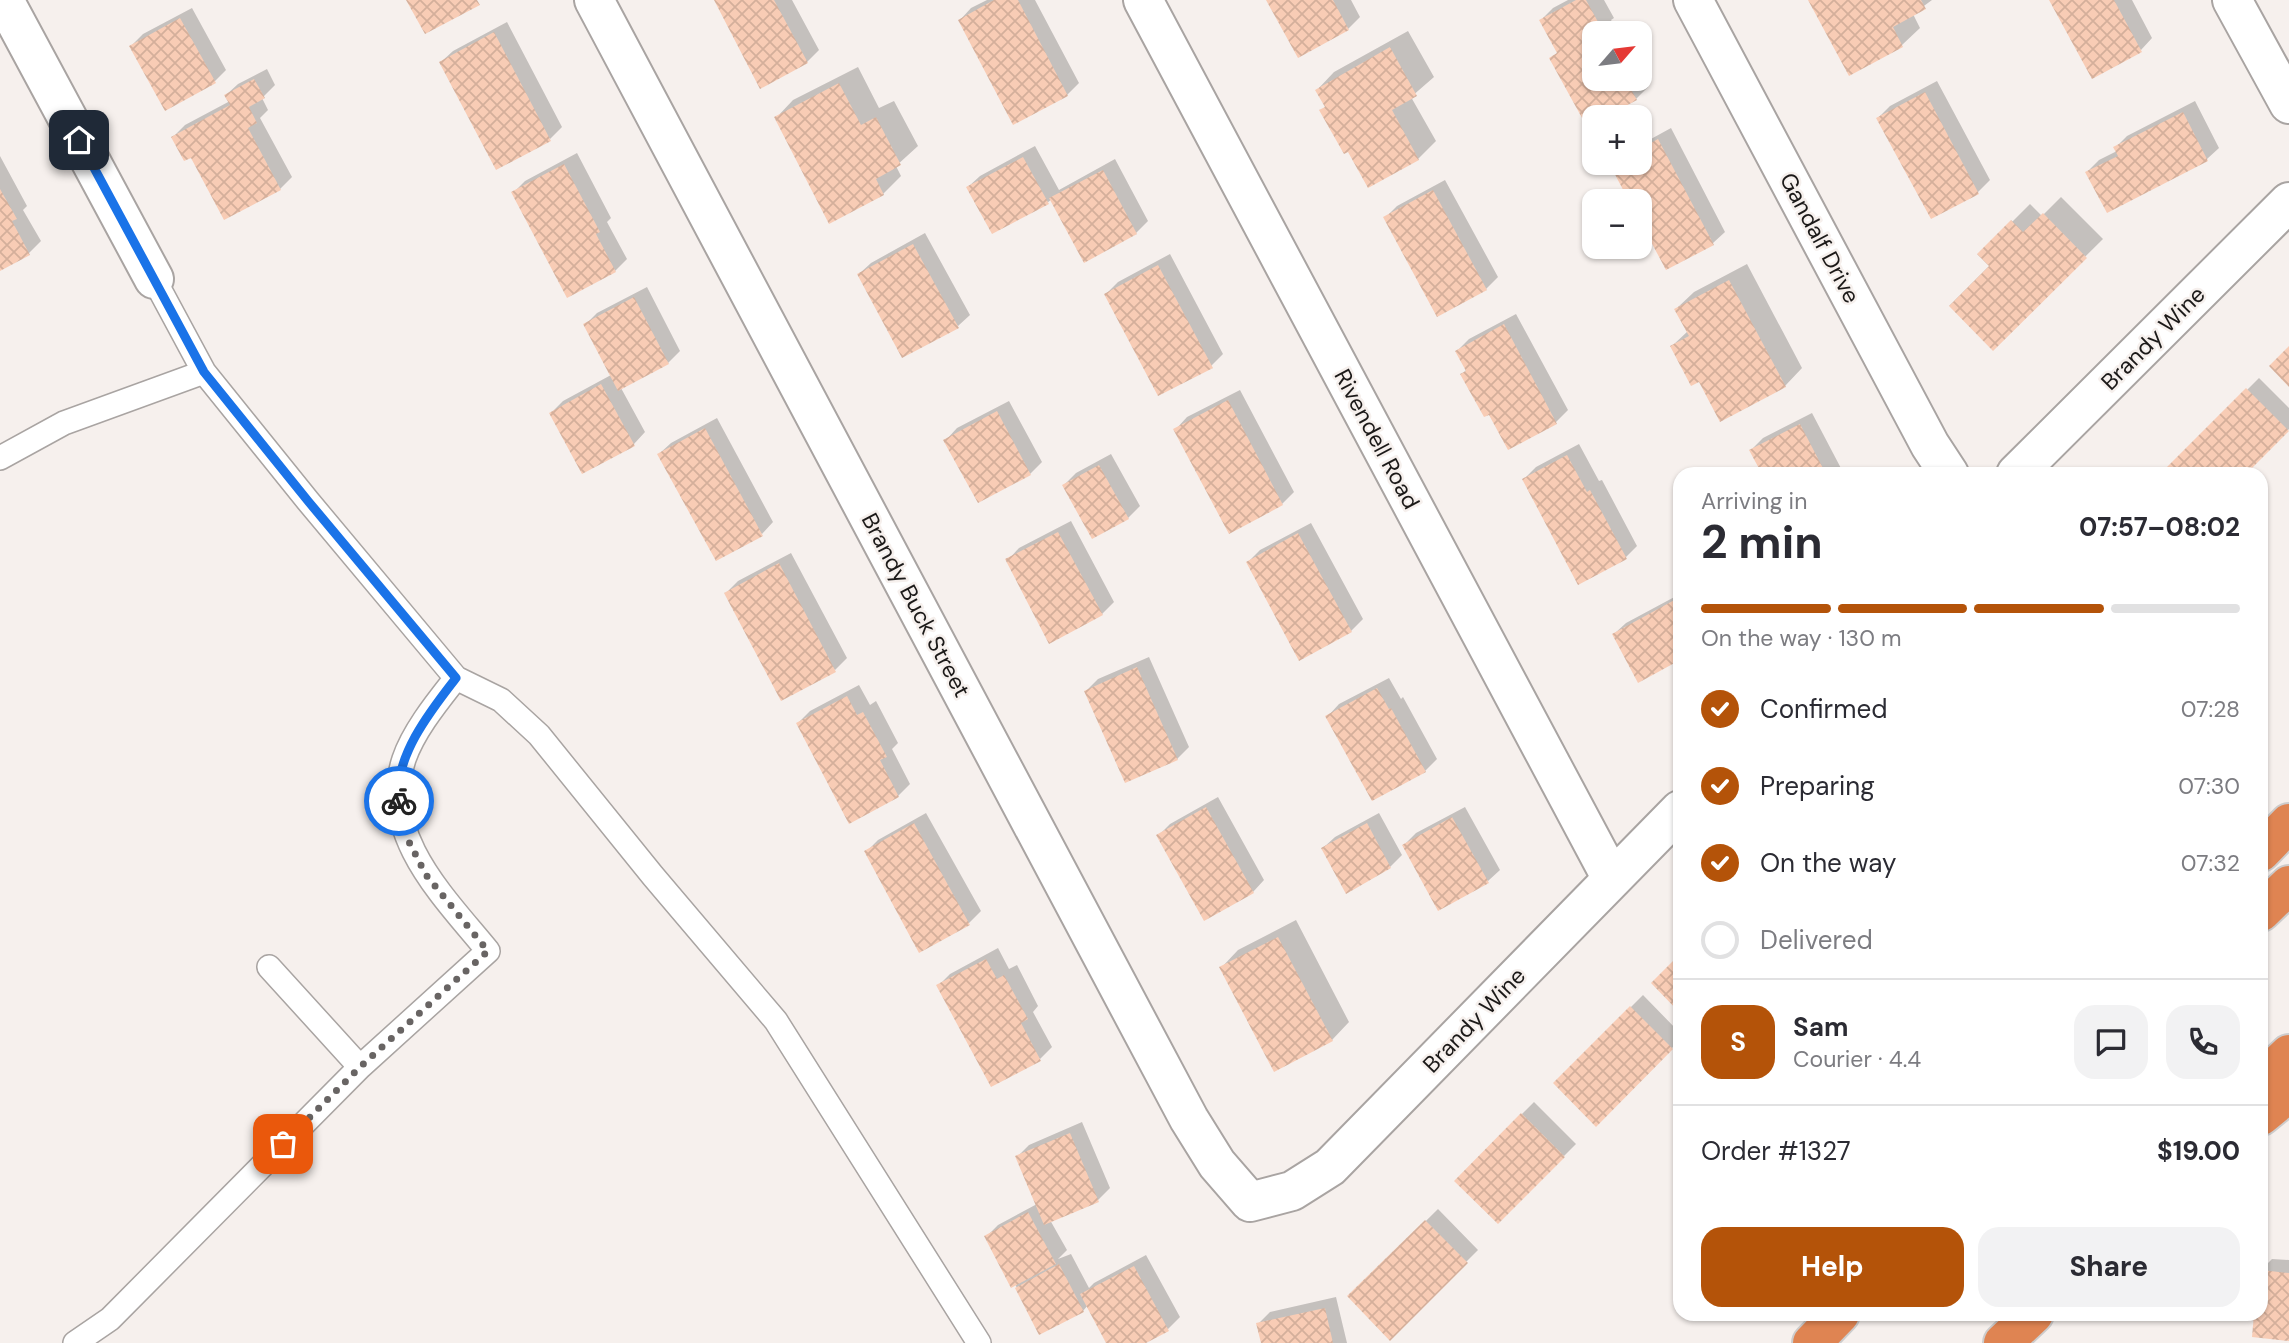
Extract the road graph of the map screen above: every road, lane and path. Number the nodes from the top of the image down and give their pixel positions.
1 (2, 0) edge
2 (594, 0) edge
3 (1143, 0) edge
4 (1693, 0) edge
5 (2232, 0) edge
6 (2289, 104) edge
7 (2289, 202) edge
8 (154, 279) joint
9 (204, 372) junction
10 (0, 458) edge
11 (1944, 467) edge
12 (2023, 467) edge
13 (456, 678) junction
14 (1673, 817) edge
15 (2289, 823) edge
16 (2268, 845) edge
17 (1612, 879) junction
18 (2289, 886) edge
19 (2268, 906) edge
20 (269, 967) dead end
21 (2289, 1054) edge
22 (360, 1067) junction
23 (2268, 1075) edge
24 (2289, 1093) edge
25 (2268, 1110) edge
26 (1250, 1202) joint
27 (1819, 1321) edge
28 (1833, 1321) edge
29 (2015, 1321) edge
30 (2027, 1321) edge
31 (75, 1343) edge
32 (979, 1343) edge
33 (1801, 1343) edge
34 (1812, 1343) edge
35 (1993, 1343) edge
36 (2003, 1343) edge

1 - 8 street
2 - 26 street, Brandy Buck Street
3 - 17 street, Rivendell Road
4 - 11 street, Gandalf Drive
5 - 6 street
7 - 12 street, Brandy Wine
8 - 9 lane
9 - 10 lane
9 - 13 lane
13 - 22 lane
13 - 32 lane
14 - 17 street, Brandy Wine
15 - 16 highway
17 - 26 street, Brandy Wine
18 - 19 highway
20 - 22 lane
21 - 23 highway
22 - 31 lane
24 - 25 highway
27 - 33 highway
28 - 34 highway
29 - 35 highway
30 - 36 highway

